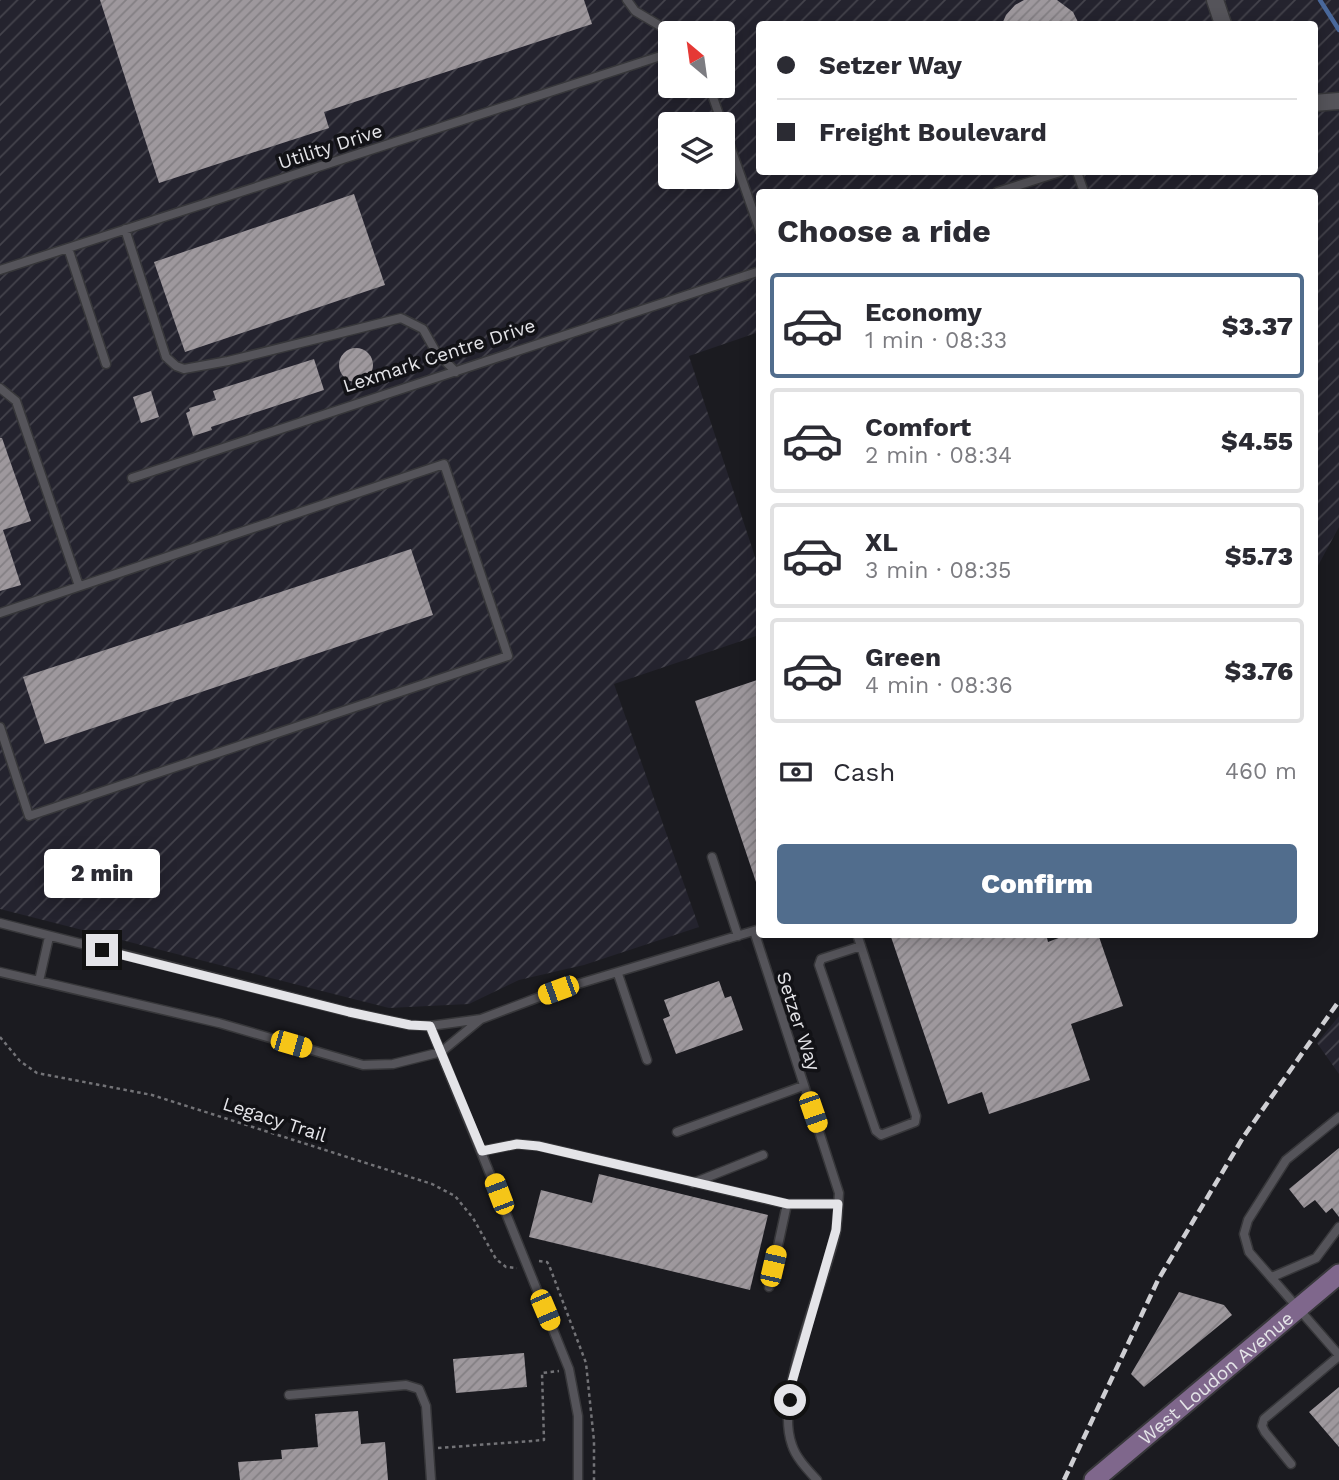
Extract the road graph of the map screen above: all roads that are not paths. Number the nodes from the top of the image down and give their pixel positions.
1 (627, 0) edge
2 (1215, 0) edge
3 (1222, 21) edge
4 (658, 25) edge
5 (658, 57) edge
6 (713, 98) edge
7 (1339, 102) edge
8 (1318, 103) edge
9 (1051, 175) edge
10 (1006, 189) edge
11 (756, 220) edge
12 (125, 229) junction
13 (68, 248) junction
14 (0, 270) edge
15 (756, 272) edge
16 (106, 364) dead end
17 (456, 372) junction
18 (0, 388) edge
19 (132, 478) dead end
20 (79, 586) junction
21 (0, 612) edge
22 (1, 733) edge
23 (712, 857) dead end
24 (0, 923) edge
25 (756, 930) edge
26 (738, 936) junction
27 (49, 937) junction
28 (759, 938) edge
29 (858, 938) edge
30 (861, 947) junction
31 (0, 972) edge
32 (618, 974) junction
33 (39, 981) junction
34 (481, 1019) junction
35 (430, 1026) junction
36 (441, 1052) junction
37 (647, 1060) dead end
38 (803, 1086) junction
39 (1339, 1117) edge
40 (677, 1132) dead end
41 (482, 1151) junction
42 (763, 1155) dead end
43 (693, 1183) junction
44 (788, 1204) junction
45 (838, 1204) junction
46 (1339, 1227) edge
47 (1339, 1274) edge
48 (1272, 1277) junction
49 (768, 1287) dead end
50 (1299, 1307) junction
51 (1339, 1355) edge
52 (289, 1395) dead end
53 (1291, 1464) dead end
54 (431, 1480) edge
55 (578, 1480) edge
56 (817, 1480) edge
57 (1094, 1480) edge

1 - 4 lane
2 - 3 street
5 - 12 lane, Utility Drive
6 - 11 lane
7 - 8 street
9 - 10 lane
12 - 13 lane, Utility Drive
12 - 17 lane
13 - 14 lane, Utility Drive
13 - 16 lane
15 - 17 lane, Lexmark Centre Drive
17 - 19 lane, Lexmark Centre Drive
18 - 20 lane
20 - 21 lane
20 - 22 lane
23 - 26 lane
24 - 27 lane
25 - 26 lane
26 - 32 lane
27 - 33 lane
27 - 35 lane
28 - 38 lane, Setzer Way
29 - 30 lane
30 - 30 lane
31 - 33 lane
32 - 34 lane
32 - 37 lane
33 - 36 lane
34 - 35 lane
34 - 36 lane
35 - 36 lane
36 - 41 lane
38 - 40 lane
38 - 45 lane, Setzer Way
39 - 48 lane
41 - 43 lane
41 - 55 lane
42 - 43 lane
43 - 44 lane
44 - 45 lane
44 - 49 lane
45 - 56 lane, Setzer Way
46 - 48 lane
47 - 50 main road, West Loudon Avenue
48 - 50 lane
50 - 51 lane
50 - 57 main road, West Loudon Avenue
51 - 53 lane
52 - 54 lane

